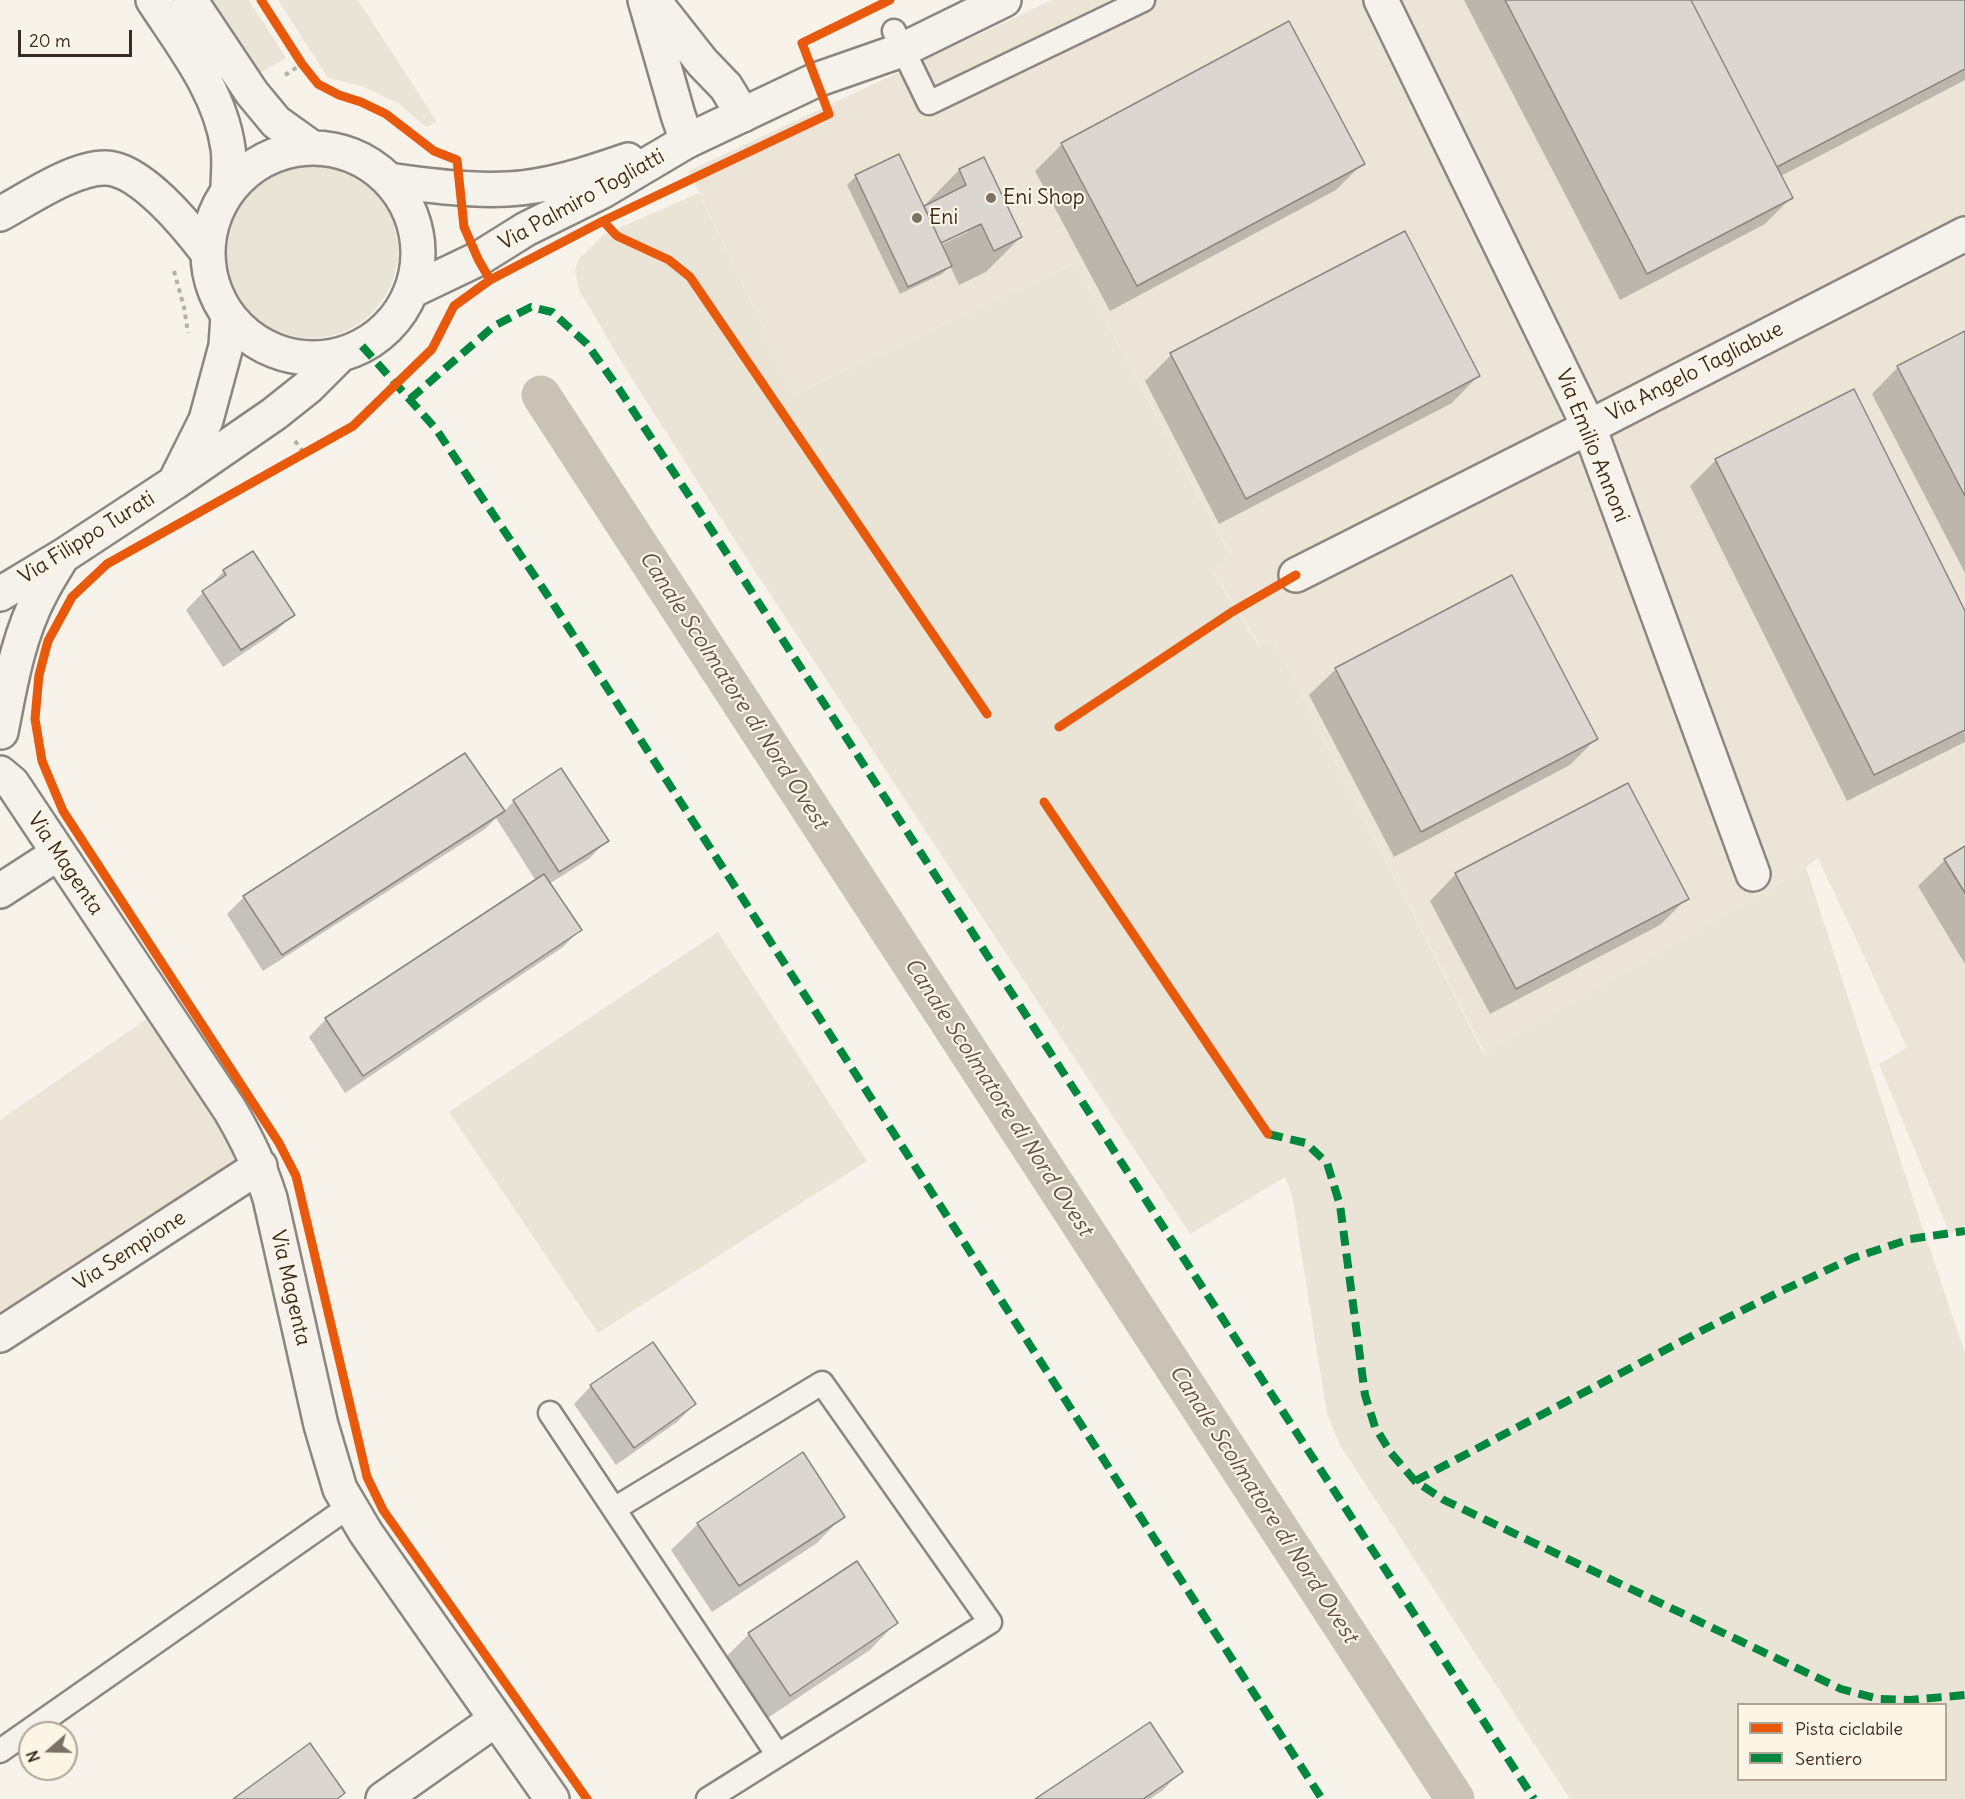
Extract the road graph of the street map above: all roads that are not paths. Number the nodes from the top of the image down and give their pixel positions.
1 (153, 0) edge
2 (190, 0) edge
3 (645, 0) edge
4 (653, 0) edge
5 (957, 0) edge
6 (1004, 0) edge
7 (1143, 0) edge
8 (1381, 0) edge
9 (898, 40) junction
10 (743, 115) junction
11 (687, 141) junction
12 (311, 147) junction
13 (389, 180) junction
14 (228, 190) junction
15 (0, 214) edge
16 (1965, 234) edge
17 (207, 252) junction
18 (411, 291) junction
19 (228, 315) junction
20 (340, 355) junction
21 (1589, 427) junction
22 (174, 483) junction
23 (63, 555) junction
24 (1296, 575) road end
25 (0, 594) edge
26 (0, 726) edge
27 (1, 732) edge
28 (6, 778) edge
29 (57, 854) junction
30 (1753, 874) dead end
31 (0, 891) edge
32 (260, 1166) junction
33 (0, 1335) edge
34 (550, 1413) dead end
35 (350, 1506) junction
36 (614, 1509) junction
37 (495, 1720) junction
38 (0, 1752) edge
39 (777, 1755) junction
40 (383, 1799) edge
41 (552, 1799) edge
42 (708, 1799) edge

1 - 14 street
2 - 12 street
3 - 11 street
4 - 10 street
5 - 9 street, Via Palmiro Togliatti
6 - 9 street, Via Palmiro Togliatti
7 - 9 lane
8 - 21 street, Via Emilio Annoni
9 - 10 street, Via Palmiro Togliatti
10 - 11 street, Via Palmiro Togliatti
11 - 13 street, Via Palmiro Togliatti
11 - 18 street, Via Palmiro Togliatti
12 - 13 street
12 - 14 street
13 - 18 street
14 - 17 street
15 - 17 street
16 - 21 street, Via Angelo Tagliabue
17 - 19 street
18 - 20 street
19 - 20 street
19 - 22 street, Via Filippo Turati
20 - 22 street, Via Filippo Turati
21 - 24 street, Via Angelo Tagliabue
21 - 30 street, Via Emilio Annoni
22 - 23 street, Via Filippo Turati
23 - 25 street, Via Filippo Turati
23 - 27 street, Via Magenta
26 - 27 street, Via Magenta
27 - 28 street, Via Magenta
28 - 29 street, Via Magenta
29 - 31 street
29 - 32 street, Via Magenta
32 - 33 street, Via Sempione
32 - 35 street, Via Magenta
34 - 36 lane
35 - 37 street, Via Magenta
35 - 38 lane
36 - 39 lane
36 - 39 lane
37 - 40 street
37 - 41 street, Via Magenta
39 - 42 lane

